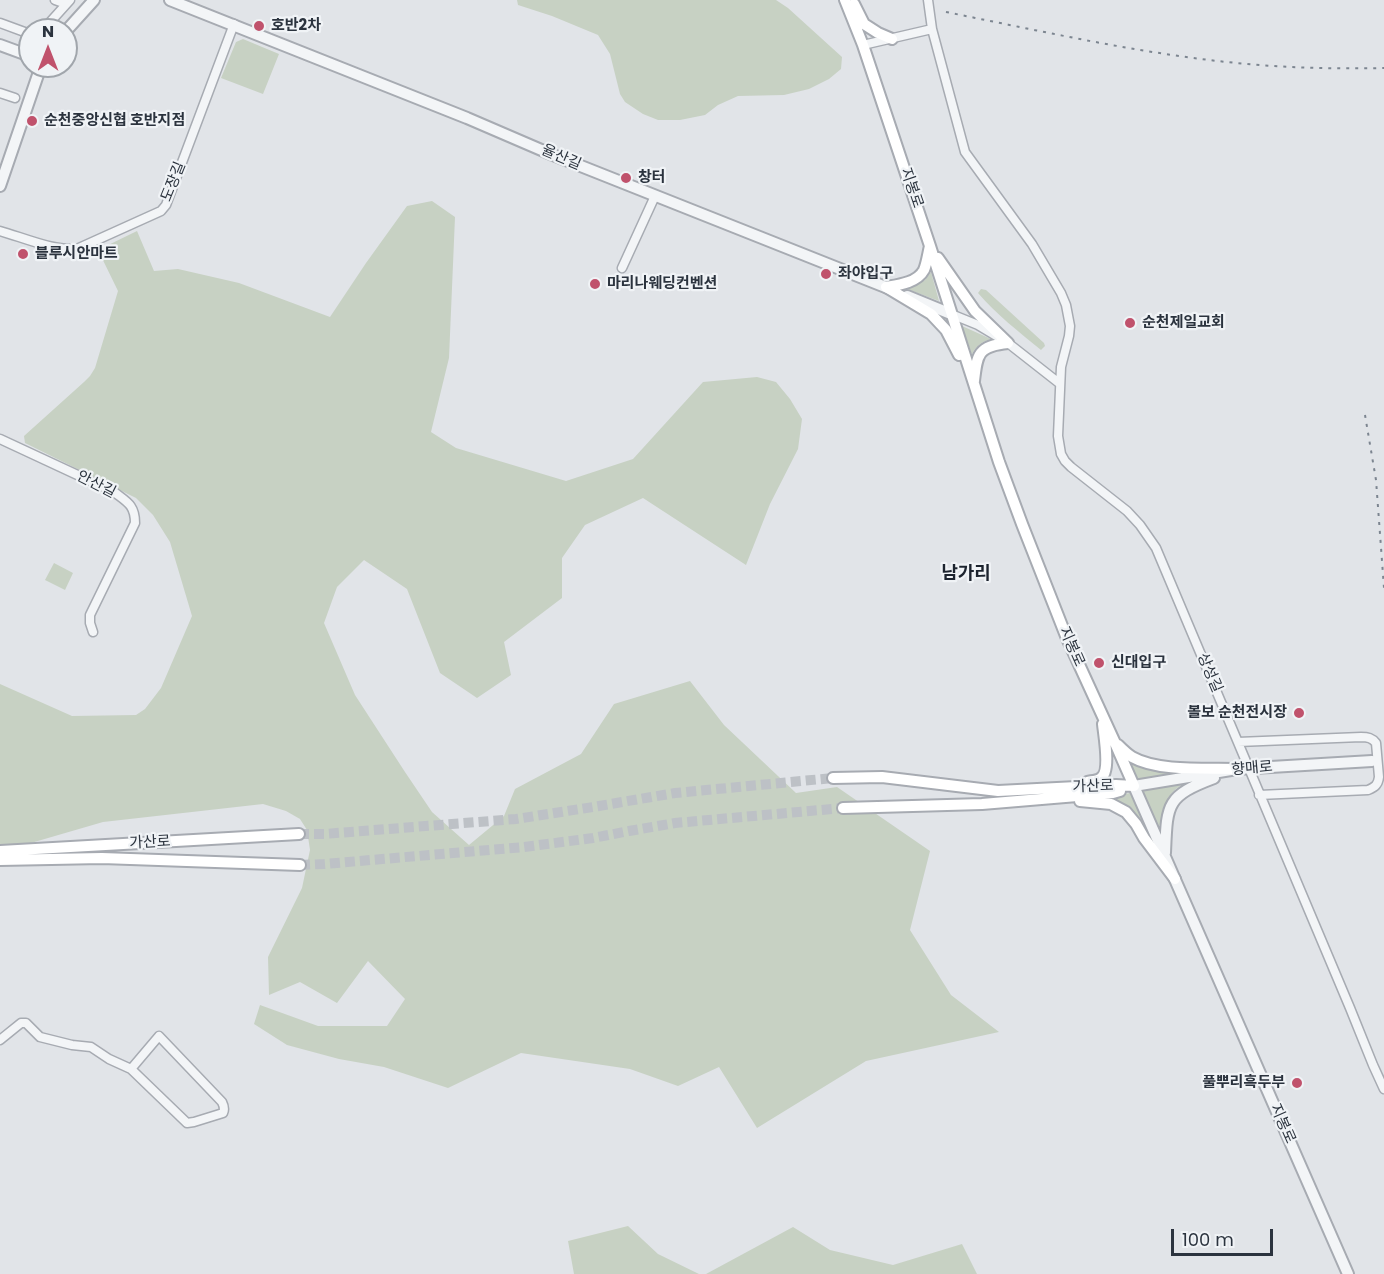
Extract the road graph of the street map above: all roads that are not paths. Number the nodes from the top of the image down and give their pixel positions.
1 (55, 0) edge
2 (94, 0) edge
3 (170, 0) edge
4 (845, 0) edge
5 (851, 0) edge
6 (928, 0) edge
7 (68, 2) edge
8 (54, 18) edge
9 (78, 18) edge
10 (0, 23) edge
11 (234, 24) junction
12 (932, 29) junction
13 (18, 30) edge
14 (892, 39) junction
15 (0, 45) edge
16 (863, 45) junction
17 (18, 52) edge
18 (37, 78) edge
19 (0, 93) edge
20 (15, 98) dead end
21 (0, 186) edge
22 (655, 196) junction
23 (0, 231) edge
24 (930, 246) junction
25 (622, 268) dead end
26 (885, 287) junction
27 (951, 314) junction
28 (1008, 342) junction
29 (1059, 383) junction
30 (974, 384) junction
31 (0, 438) edge
32 (93, 632) dead end
33 (1102, 714) junction
34 (1115, 742) junction
35 (1238, 742) junction
36 (1372, 761) dead end
37 (1243, 769) junction
38 (833, 778) tunnel mouth
39 (1134, 786) junction
40 (1037, 794) junction
41 (1259, 795) junction
42 (843, 808) tunnel mouth
43 (299, 834) tunnel mouth
44 (0, 851) edge
45 (1165, 856) junction
46 (0, 860) edge
47 (300, 865) tunnel mouth
48 (1175, 879) junction
49 (0, 1040) edge
50 (131, 1069) junction
51 (1384, 1089) edge
52 (1348, 1274) edge

1 - 7 street
2 - 9 street
3 - 11 street, 율산길
4 - 16 main road, 지봉로
5 - 14 main road
6 - 12 street, 상성길
7 - 8 street
10 - 13 street
11 - 22 street, 율산길
11 - 23 street, 도장길
12 - 14 street
12 - 29 street, 상성길
14 - 16 street
15 - 17 street
16 - 24 main road, 지봉로
18 - 21 street
19 - 20 street
22 - 25 street
22 - 26 street, 율산길
24 - 26 main road
24 - 27 main road, 지봉로
24 - 28 main road
26 - 27 street, 율산길
26 - 30 main road
27 - 28 street
27 - 30 main road, 지봉로
28 - 29 street
28 - 30 main road
29 - 35 street, 상성길
30 - 33 main road, 지봉로
31 - 32 street, 안산길
33 - 34 main road, 지봉로
33 - 40 main road
34 - 37 main road
34 - 39 main road, 지봉로
35 - 37 street, 상성길
35 - 41 street
36 - 37 street, 향매로
37 - 39 street, 향매로
37 - 41 street, 상성길
37 - 45 street
38 - 40 main road, 가산로
39 - 40 main road, 가산로
39 - 45 street, 지봉로
40 - 42 main road, 가산로
40 - 48 main road
41 - 51 street, 상성길
43 - 44 main road, 가산로
45 - 48 street, 지봉로
46 - 47 main road, 가산로
48 - 52 street, 지봉로
49 - 50 street
50 - 50 street

